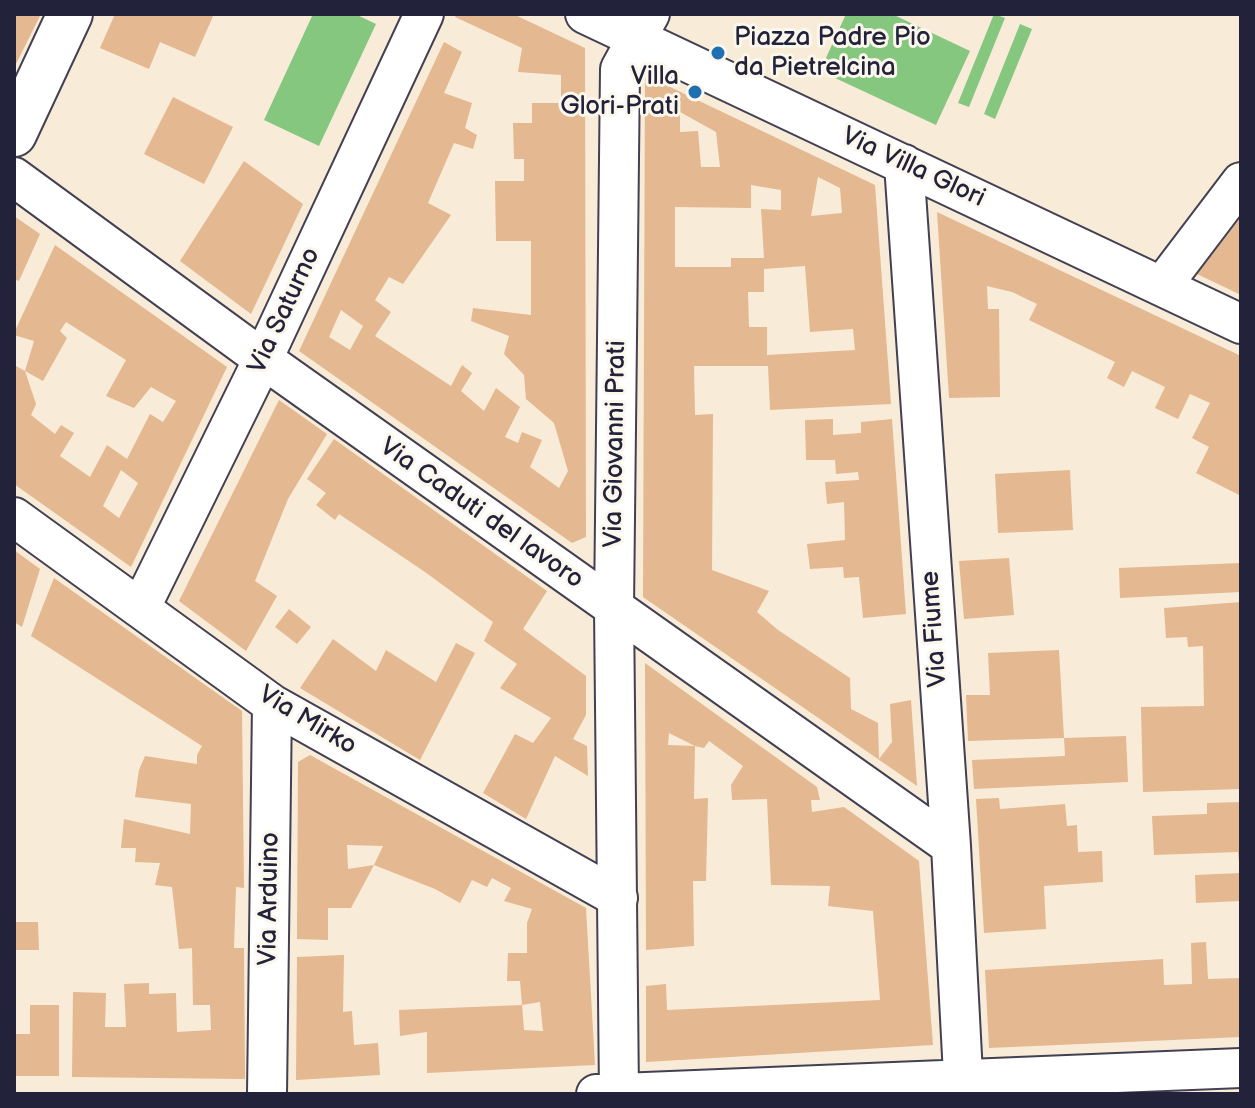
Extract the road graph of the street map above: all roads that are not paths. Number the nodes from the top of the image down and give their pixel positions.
1 (70, 14) edge
2 (424, 14) edge
3 (585, 14) edge
4 (643, 26) edge
5 (14, 134) edge
6 (904, 164) junction
7 (14, 177) edge
8 (1241, 182) edge
9 (1162, 286) junction
10 (1241, 324) edge
11 (263, 359) junction
12 (14, 517) edge
13 (141, 607) junction
14 (614, 608) junction
15 (272, 704) junction
16 (951, 846) junction
17 (618, 898) junction
18 (1241, 1068) edge
19 (963, 1086) edge
20 (267, 1094) edge
21 (611, 1094) edge

1 - 5 main road
2 - 11 street, Via Saturno
3 - 4 street, Via Villa Glori
4 - 6 street, Via Villa Glori
4 - 14 street, Via Giovanni Prati
6 - 9 street, Via Villa Glori
6 - 16 street, Via Fiume
7 - 11 street, Via Caduti del lavoro
8 - 9 street
9 - 10 street, Via Villa Glori
11 - 13 street, Via Saturno
11 - 14 street, Via Caduti del lavoro
12 - 13 street, Via Mirko
13 - 15 street, Via Mirko
14 - 16 street, Via Caduti del lavoro
14 - 17 street, Via Giovanni Prati
15 - 17 street, Via Mirko
15 - 20 street, Via Arduino
16 - 19 street, Via Fiume
17 - 21 street, Via Giovanni Prati
18 - 19 street
19 - 21 street

